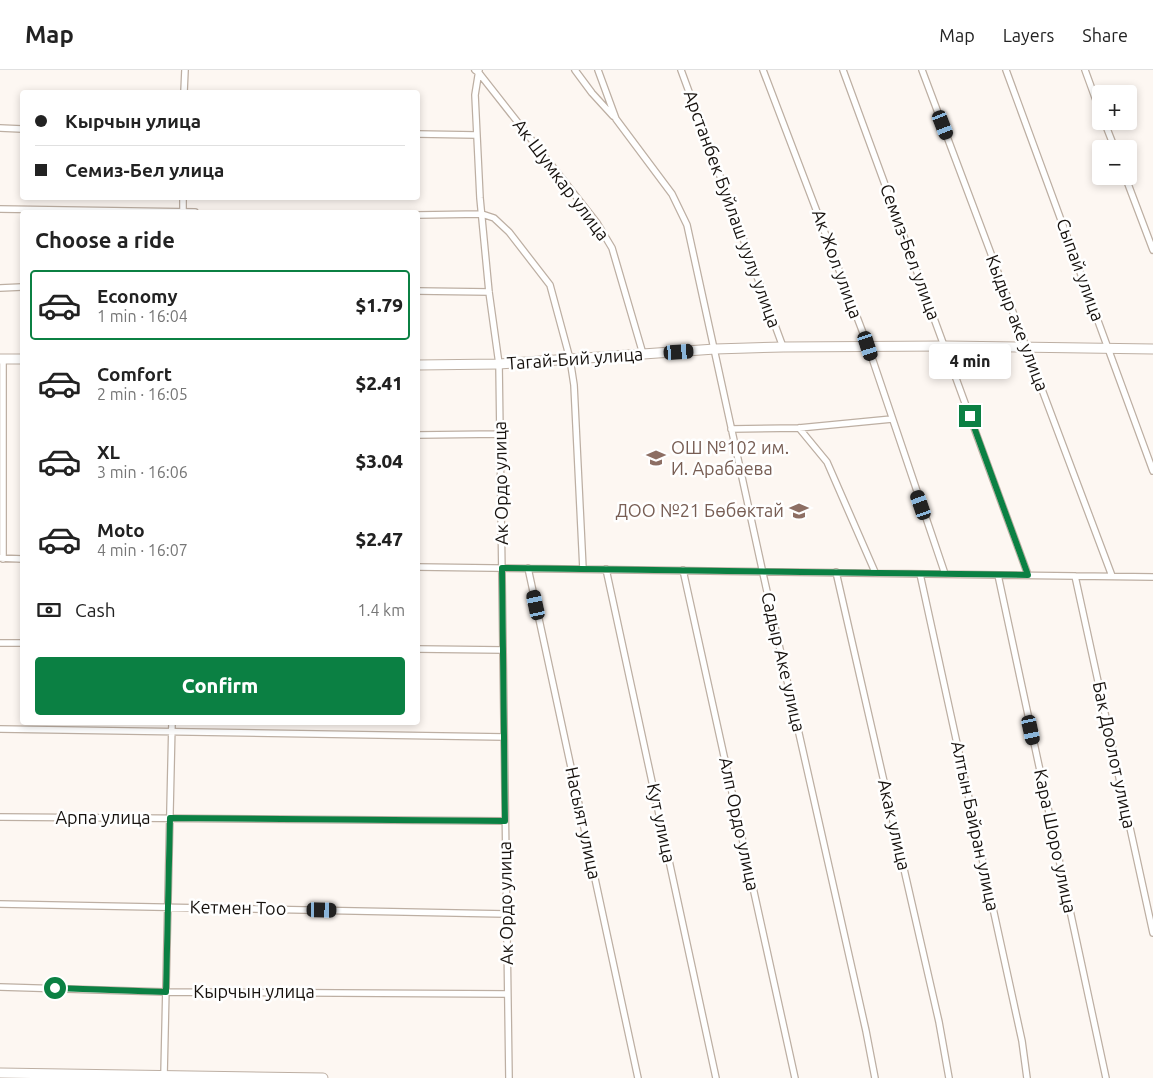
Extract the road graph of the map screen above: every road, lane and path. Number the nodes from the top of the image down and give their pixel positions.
1 (185, 70) edge
2 (575, 70) edge
3 (598, 70) edge
4 (681, 70) edge
5 (764, 70) edge
6 (843, 70) edge
7 (922, 70) edge
8 (1006, 70) edge
9 (1085, 70) edge
10 (478, 71) edge
11 (1092, 89) edge
12 (184, 90) edge
13 (616, 119) junction
14 (0, 128) edge
15 (20, 129) edge
16 (420, 134) edge
17 (476, 135) junction
18 (1128, 185) edge
19 (0, 209) edge
20 (61, 210) edge
21 (482, 214) junction
22 (420, 215) edge
23 (1153, 250) edge
24 (20, 287) edge
25 (0, 288) edge
26 (420, 291) edge
27 (489, 292) junction
28 (868, 346) junction
29 (945, 346) junction
30 (783, 347) junction
31 (1027, 347) junction
32 (715, 349) junction
33 (1109, 349) junction
34 (1153, 349) edge
35 (643, 354) junction
36 (2, 359) edge
37 (20, 359) edge
38 (570, 359) junction
39 (499, 364) junction
40 (420, 365) edge
41 (892, 418) junction
42 (799, 428) junction
43 (731, 429) junction
44 (420, 434) edge
45 (500, 434) junction
46 (1153, 471) edge
47 (2, 558) edge
48 (20, 559) edge
49 (420, 567) edge
50 (502, 568) junction
51 (528, 568) junction
52 (583, 569) junction
53 (606, 569) junction
54 (683, 570) junction
55 (762, 572) junction
56 (836, 572) junction
57 (876, 572) junction
58 (920, 574) junction
59 (945, 574) junction
60 (998, 575) junction
61 (1028, 575) junction
62 (1075, 576) junction
63 (1112, 576) junction
64 (1153, 578) edge
65 (0, 643) edge
66 (20, 643) edge
67 (420, 649) edge
68 (503, 650) junction
69 (172, 725) edge
70 (0, 729) edge
71 (172, 732) junction
72 (504, 737) junction
73 (0, 817) edge
74 (170, 818) junction
75 (505, 821) junction
76 (0, 904) edge
77 (168, 907) junction
78 (506, 914) junction
79 (1153, 933) edge
80 (0, 987) edge
81 (166, 992) junction
82 (508, 994) junction
83 (0, 1073) edge
84 (164, 1075) junction
85 (323, 1078) edge
86 (509, 1078) edge
87 (638, 1078) edge
88 (716, 1078) edge
89 (795, 1078) edge
90 (875, 1078) edge
91 (949, 1078) edge
92 (1027, 1078) edge
93 (1106, 1078) edge

1 - 12 street
2 - 13 street, Садыр Аке улица
3 - 13 street, Садыр Аке улица
4 - 30 street, Арстанбек Буйлаш уулу улица
5 - 28 street, Ак Жол улица
6 - 29 street, Семиз-Бел улица
7 - 31 street, Кыдыр аке улица
8 - 33 street, Сыпай улица
9 - 11 street
10 - 17 street, Ак Ордо улица
10 - 35 street, Ак Шумкар улица
13 - 32 street, Садыр Аке улица
14 - 15 street
16 - 17 street
17 - 21 street, Ак Ордо улица
18 - 23 street
19 - 20 street
21 - 22 street
21 - 27 street, Ак Ордо улица
21 - 38 street
24 - 25 street
26 - 27 street
27 - 39 street, Ак Ордо улица
28 - 29 street, Тагай-Бий улица
28 - 30 street, Тагай-Бий улица
28 - 41 street, Ак Жол улица
29 - 31 street, Тагай-Бий улица
29 - 61 street, Семиз-Бел улица
30 - 32 street, Тагай-Бий улица
31 - 33 street, Тагай-Бий улица
31 - 63 street, Кыдыр аке улица
32 - 35 street, Тагай-Бий улица
32 - 43 street, Садыр Аке улица
33 - 34 street, Тагай-Бий улица
33 - 46 street, Сыпай улица
35 - 38 street, Тагай-Бий улица
36 - 37 street
36 - 47 street
38 - 39 street, Тагай-Бий улица
38 - 52 street
39 - 40 street, Тагай-Бий улица
39 - 45 street, Ак Ордо улица
41 - 42 street
41 - 59 street, Ак Жол улица
42 - 43 street
42 - 57 street
43 - 55 street, Садыр Аке улица
44 - 45 street
45 - 50 street, Ак Ордо улица
47 - 48 street
49 - 50 street
50 - 51 street
50 - 68 street, Ак Ордо улица
51 - 52 street
51 - 87 street, Насыят улица
52 - 53 street
53 - 54 street
53 - 88 street, Кут улица
54 - 55 street
54 - 89 street, Алп Ордо улица
55 - 56 street
55 - 90 street, Садыр Аке улица
56 - 57 street
56 - 91 street, Акак улица
57 - 58 street
58 - 59 street
58 - 92 street, Алтын Байран улица
59 - 60 street
60 - 61 street
60 - 93 street, Кара Шоро улица
61 - 62 street
62 - 63 street
62 - 79 street, Бак Доолот улица
63 - 64 street
65 - 66 street
67 - 68 street
68 - 72 street, Ак Ордо улица
69 - 71 street
70 - 71 street
71 - 72 street
71 - 74 street
72 - 75 street, Ак Ордо улица
73 - 74 street, Арпа улица
74 - 75 street, Арпа улица
74 - 77 street
75 - 78 street, Ак Ордо улица
76 - 77 street, Кетмен Тоо
77 - 78 street, Кетмен Тоо
77 - 81 street
78 - 82 street, Ак Ордо улица
80 - 81 street, Кырчын улица
81 - 82 street, Кырчын улица
81 - 84 street
82 - 86 street, Ак Ордо улица
83 - 84 street
84 - 85 street

